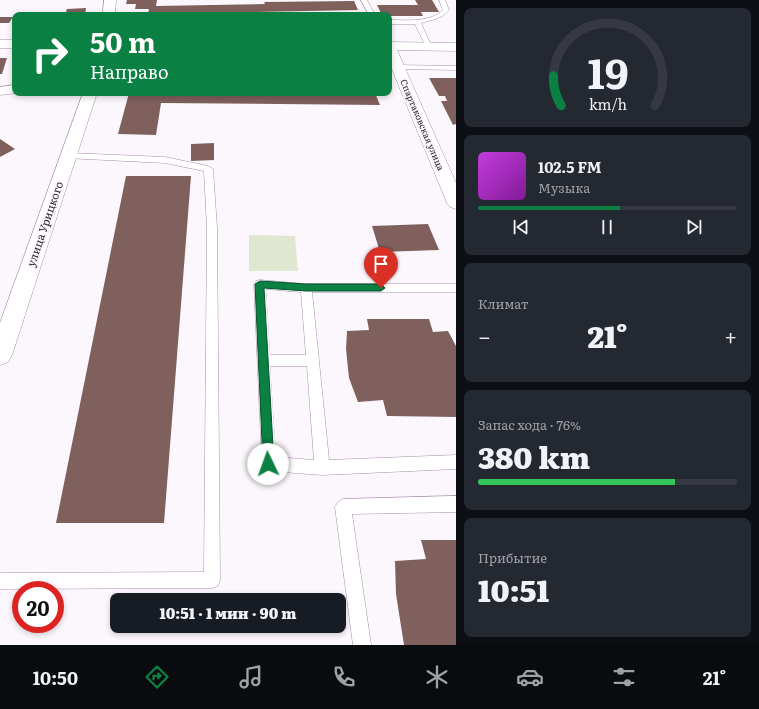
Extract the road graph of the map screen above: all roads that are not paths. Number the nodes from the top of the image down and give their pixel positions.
1 (110, 0) edge
2 (364, 0) edge
3 (442, 0) edge
4 (109, 12) edge
5 (370, 12) edge
6 (392, 22) edge
7 (417, 22) junction
8 (0, 44) edge
9 (12, 44) edge
10 (392, 47) edge
11 (429, 47) junction
12 (456, 47) edge
13 (392, 54) edge
14 (398, 67) junction
15 (456, 68) edge
16 (12, 90) edge
17 (0, 92) edge
18 (89, 96) edge
19 (68, 156) junction
20 (456, 202) edge
21 (306, 288) junction
22 (456, 288) edge
23 (0, 355) edge
24 (263, 360) junction
25 (313, 361) junction
26 (456, 462) edge
27 (322, 468) junction
28 (456, 504) edge
29 (0, 581) edge
30 (362, 645) edge

1 - 4 street
2 - 5 lane
3 - 7 lane
6 - 7 lane
7 - 11 lane
8 - 9 street
10 - 11 street
11 - 12 street
13 - 14 street, Спартаковская улица
14 - 15 lane
14 - 20 street, Спартаковская улица
16 - 17 street
18 - 19 street, улица Урицкого
19 - 23 street, улица Урицкого
19 - 29 lane
21 - 22 lane
21 - 24 lane
21 - 25 lane
24 - 25 lane
24 - 27 lane
25 - 27 lane
26 - 27 lane
28 - 30 lane

